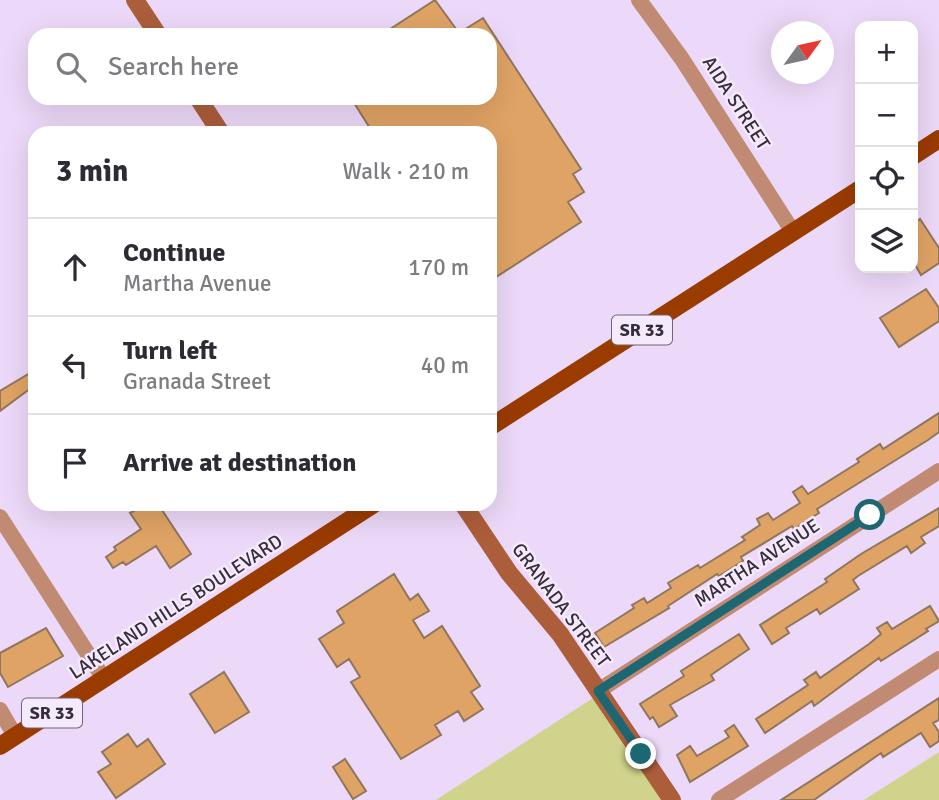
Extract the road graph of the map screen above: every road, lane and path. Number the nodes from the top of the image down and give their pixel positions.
1 (135, 0) edge
2 (639, 0) edge
3 (153, 28) edge
4 (203, 105) edge
5 (216, 126) edge
6 (939, 139) edge
7 (918, 153) edge
8 (855, 192) edge
9 (793, 232) junction
10 (497, 422) edge
11 (939, 471) edge
12 (363, 511) edge
13 (468, 511) edge
14 (0, 517) edge
15 (939, 659) edge
16 (104, 679) junction
17 (598, 691) junction
18 (0, 710) edge
19 (7, 741) edge
20 (672, 800) edge
21 (719, 800) edge

1 - 3 street
2 - 9 street, AIDA STREET
4 - 5 street
6 - 7 main road
8 - 9 main road, SR 33
9 - 10 main road, SR 33
11 - 17 street, MARTHA AVENUE
12 - 16 main road, LAKELAND HILLS BOULEVARD / SR 33
13 - 17 street, GRANADA STREET
14 - 16 street
15 - 21 street
16 - 19 main road, LAKELAND HILLS BOULEVARD / SR 33
17 - 20 street, GRANADA STREET
18 - 19 street

